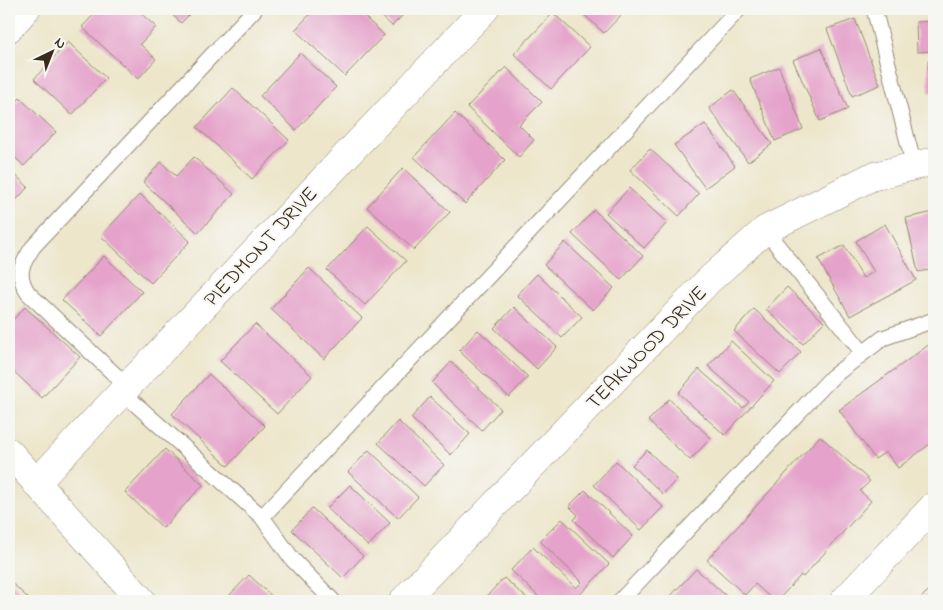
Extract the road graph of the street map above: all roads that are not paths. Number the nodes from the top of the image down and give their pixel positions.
1 (26, 9) edge
2 (255, 9) edge
3 (485, 9) edge
4 (739, 9) edge
5 (874, 9) edge
6 (9, 28) edge
7 (924, 164) edge
8 (765, 230) junction
9 (934, 320) edge
10 (863, 353) junction
11 (125, 390) junction
12 (9, 452) edge
13 (36, 483) junction
14 (934, 506) edge
15 (262, 517) junction
16 (142, 601) edge
17 (333, 601) edge
18 (403, 601) edge
19 (620, 601) edge
20 (844, 601) edge

1 - 6 street
2 - 11 lane
3 - 11 street, PIEDMONT DRIVE
4 - 15 lane
5 - 7 lane
7 - 8 street, TEAKWOOD DRIVE
8 - 10 lane
8 - 18 street, TEAKWOOD DRIVE
9 - 10 lane
10 - 19 lane
11 - 13 street, PIEDMONT DRIVE
11 - 15 lane
12 - 13 street
13 - 16 street
14 - 20 street
15 - 17 lane

